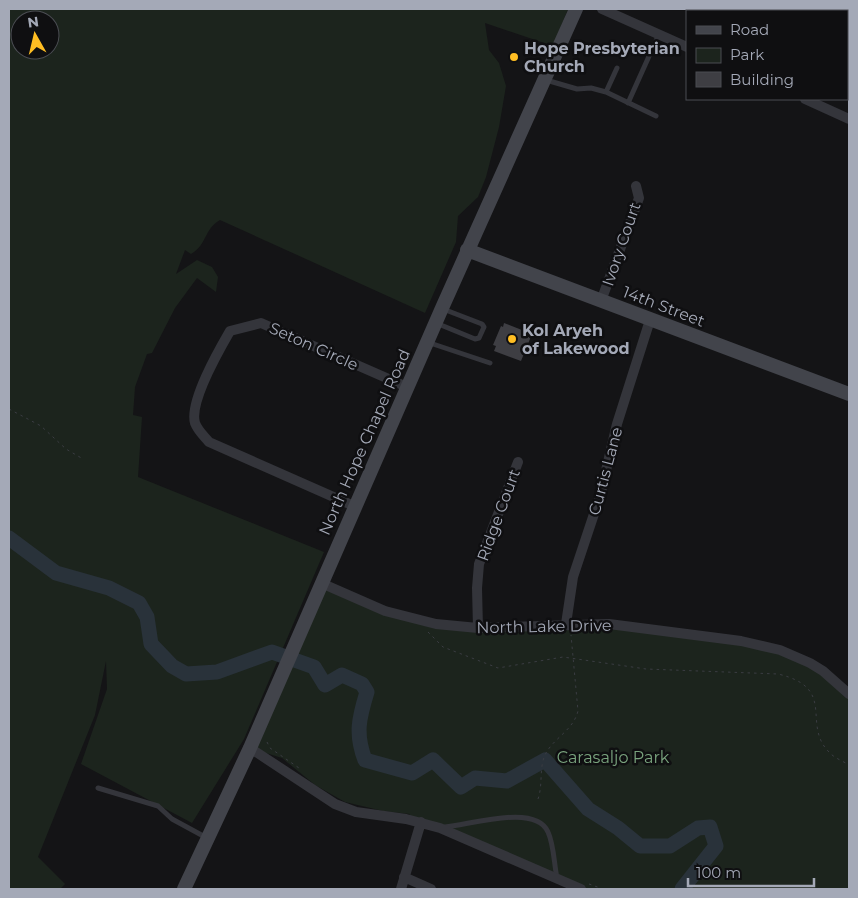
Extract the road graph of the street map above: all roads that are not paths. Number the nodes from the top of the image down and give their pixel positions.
1 (576, 9) edge
2 (602, 9) edge
3 (659, 34) junction
4 (686, 47) edge
5 (617, 68) dead end
6 (546, 80) junction
7 (606, 92) junction
8 (806, 100) edge
9 (628, 103) junction
10 (656, 116) dead end
11 (849, 119) edge
12 (636, 186) dead end
13 (468, 250) junction
14 (601, 301) junction
15 (442, 308) junction
16 (650, 320) junction
17 (435, 323) junction
18 (427, 342) junction
19 (490, 363) dead end
20 (407, 387) junction
21 (849, 394) edge
22 (518, 462) dead end
23 (354, 506) junction
24 (321, 583) junction
25 (568, 624) junction
26 (478, 628) junction
27 (849, 694) edge
28 (250, 748) junction
29 (98, 788) dead end
30 (421, 822) junction
31 (440, 828) junction
32 (208, 838) junction
33 (404, 877) junction
34 (557, 878) junction
35 (184, 889) edge
36 (401, 889) edge
37 (431, 889) edge
38 (581, 889) edge

1 - 6 main road, North Hope Chapel Road
2 - 3 street
3 - 4 street
3 - 9 lane
5 - 7 lane
6 - 7 lane
6 - 13 main road, North Hope Chapel Road
7 - 9 lane
8 - 11 street
9 - 10 lane
12 - 14 street, Ivory Court
13 - 14 main road, 14th Street
13 - 15 main road, North Hope Chapel Road
14 - 16 main road, 14th Street
15 - 17 main road, North Hope Chapel Road
15 - 17 lane
16 - 21 main road, 14th Street
16 - 25 street, Curtis Lane
17 - 18 main road, North Hope Chapel Road
18 - 19 lane
18 - 20 main road, North Hope Chapel Road
20 - 23 main road, North Hope Chapel Road
20 - 23 street, Seton Circle
22 - 26 street, Ridge Court
23 - 24 main road, North Hope Chapel Road
24 - 26 street, North Lake Drive
24 - 28 main road, North Hope Chapel Road
25 - 26 street, North Lake Drive
25 - 27 street, North Lake Drive
28 - 30 street
28 - 32 main road, North Hope Chapel Road
29 - 32 lane
30 - 31 street
30 - 33 street
31 - 34 street
31 - 34 lane
32 - 35 main road, North Hope Chapel Road
33 - 36 street
33 - 37 street
34 - 38 street

